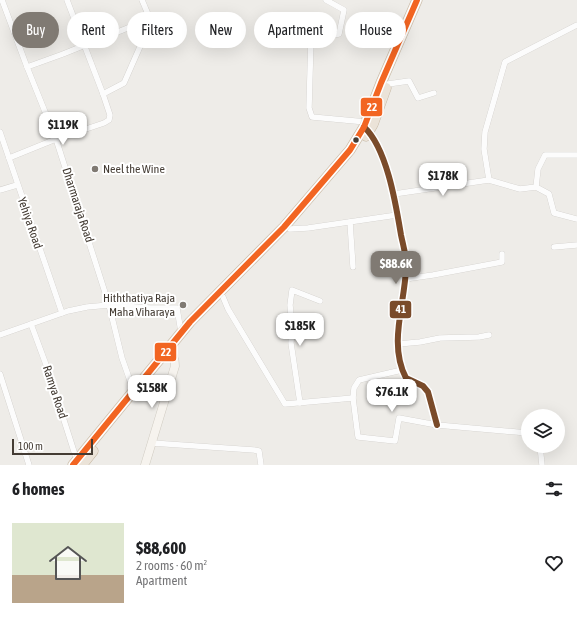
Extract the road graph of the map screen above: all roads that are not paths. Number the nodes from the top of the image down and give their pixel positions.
1 (2, 0) edge
2 (67, 0) edge
3 (142, 0) edge
4 (326, 0) edge
5 (418, 0) edge
6 (424, 0) edge
7 (72, 12) edge
8 (147, 12) edge
9 (577, 25) edge
10 (77, 48) edge
11 (86, 48) edge
12 (139, 48) edge
13 (27, 67) junction
14 (388, 84) junction
15 (434, 93) dead end
16 (103, 94) junction
17 (367, 127) junction
18 (0, 132) edge
19 (56, 139) junction
20 (577, 155) edge
21 (9, 158) junction
22 (489, 180) junction
23 (17, 185) junction
24 (536, 187) junction
25 (0, 190) edge
26 (394, 194) junction
27 (397, 215) junction
28 (577, 218) edge
29 (350, 222) junction
30 (290, 229) junction
31 (577, 245) edge
32 (554, 247) dead end
33 (502, 254) dead end
34 (253, 263) junction
35 (353, 267) dead end
36 (405, 279) junction
37 (223, 298) junction
38 (320, 301) dead end
39 (109, 305) junction
40 (62, 313) junction
41 (31, 324) junction
42 (182, 332) junction
43 (0, 335) edge
44 (489, 335) dead end
45 (398, 344) junction
46 (170, 352) junction
47 (402, 370) junction
48 (0, 374) edge
49 (134, 392) junction
50 (352, 398) junction
51 (300, 403) junction
52 (437, 425) junction
53 (521, 432) edge
54 (152, 443) junction
55 (541, 453) edge
56 (77, 464) edge
57 (29, 465) edge
58 (145, 465) edge
59 (261, 465) edge
60 (542, 465) edge

1 - 13 street, Dharmaraja Road
2 - 7 street
3 - 8 street
4 - 17 street
5 - 17 highway
6 - 14 highway
9 - 22 street
10 - 13 street
11 - 16 street
12 - 16 street
13 - 19 street, Dharmaraja Road
14 - 15 street
14 - 17 highway
16 - 19 street
17 - 26 street
17 - 30 highway
17 - 34 highway
18 - 21 street, Yehiya Road
19 - 21 street
19 - 39 street, Dharmaraja Road
20 - 24 street
21 - 23 street, Yehiya Road
22 - 24 street
22 - 26 street
23 - 25 street
23 - 40 street, Yehiya Road
24 - 28 street
26 - 27 street
27 - 29 street
27 - 36 street
29 - 30 street
29 - 35 street
30 - 34 highway
31 - 32 street
33 - 36 street
34 - 37 highway
34 - 42 highway
36 - 45 street
37 - 46 highway
37 - 51 street
38 - 51 street
39 - 40 street
39 - 42 street
39 - 49 street, Dharmaraja Road
40 - 41 street
41 - 43 street
41 - 56 street, Ramya Road
42 - 46 highway
44 - 45 street
45 - 47 street
46 - 49 highway
46 - 54 main road
46 - 56 highway
47 - 50 street
47 - 52 street
48 - 57 street
49 - 56 highway
50 - 51 street
50 - 52 street
52 - 53 street
54 - 58 main road
54 - 59 street
55 - 60 street

